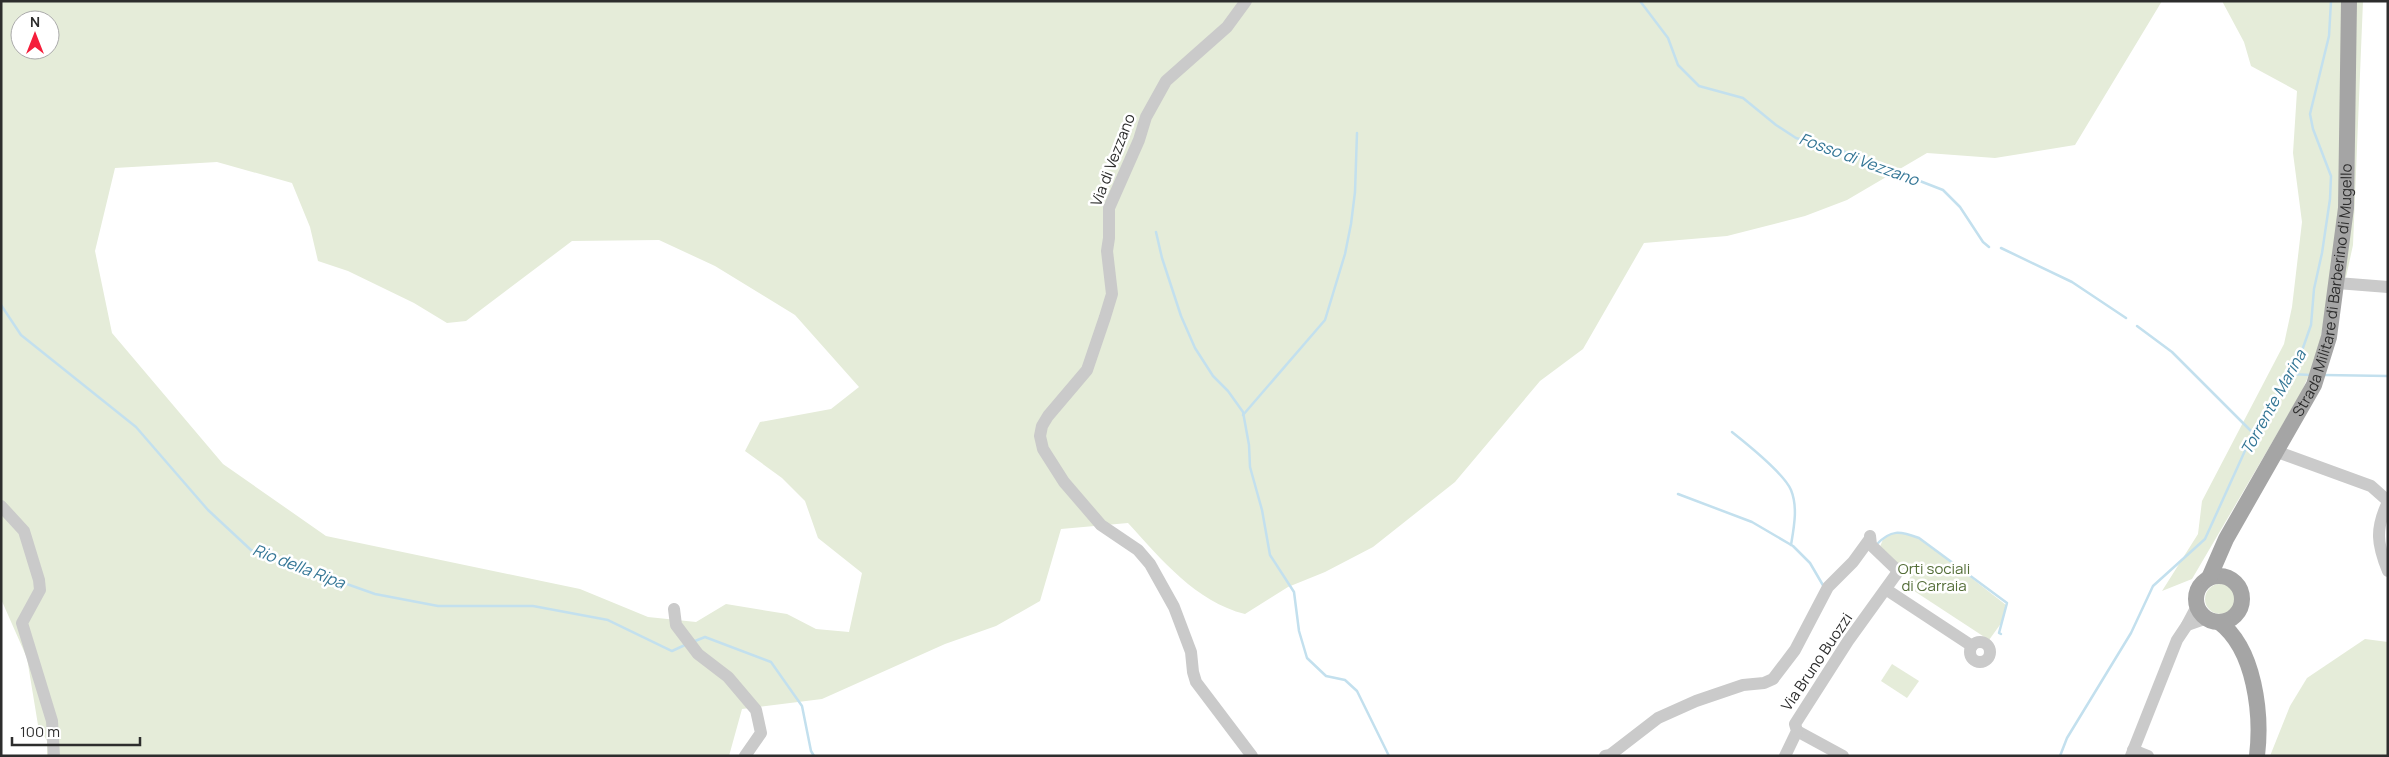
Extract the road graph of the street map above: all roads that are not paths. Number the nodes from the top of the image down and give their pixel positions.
1 (1246, 1) edge
2 (2350, 1) edge
3 (2337, 283) junction
4 (2388, 287) edge
5 (2275, 450) junction
6 (2388, 501) edge
7 (1, 506) edge
8 (2219, 557) junction
9 (2388, 571) edge
10 (2227, 577) junction
11 (2209, 578) junction
12 (1887, 590) junction
13 (674, 609) dead end
14 (2208, 615) junction
15 (2234, 616) junction
16 (2235, 639) junction
17 (1972, 646) dead end
18 (1797, 731) junction
19 (2132, 753) edge
20 (1602, 755) edge
21 (54, 756) edge
22 (745, 756) edge
23 (1252, 756) edge
24 (1785, 756) edge
25 (1843, 756) edge
26 (2148, 756) edge
27 (2258, 756) edge

1 - 23 street, Via di Vezzano
2 - 3 main road, Strada Militare di Barberino di Mugello
3 - 4 street
3 - 5 main road, Strada Militare di Barberino di Mugello
5 - 6 street
5 - 8 main road, Strada Militare di Barberino di Mugello
6 - 9 street
7 - 21 street
8 - 10 main road
8 - 11 main road, Strada Militare di Barberino di Mugello
10 - 11 main road
10 - 15 main road
11 - 14 main road
12 - 17 street
12 - 18 street, Via Bruno Buozzi
12 - 20 street, Via Bruno Buozzi
13 - 22 street
14 - 15 main road
14 - 16 main road
14 - 19 street
15 - 16 main road
16 - 27 main road
18 - 24 street, Via Bruno Buozzi
18 - 25 street
19 - 26 street

